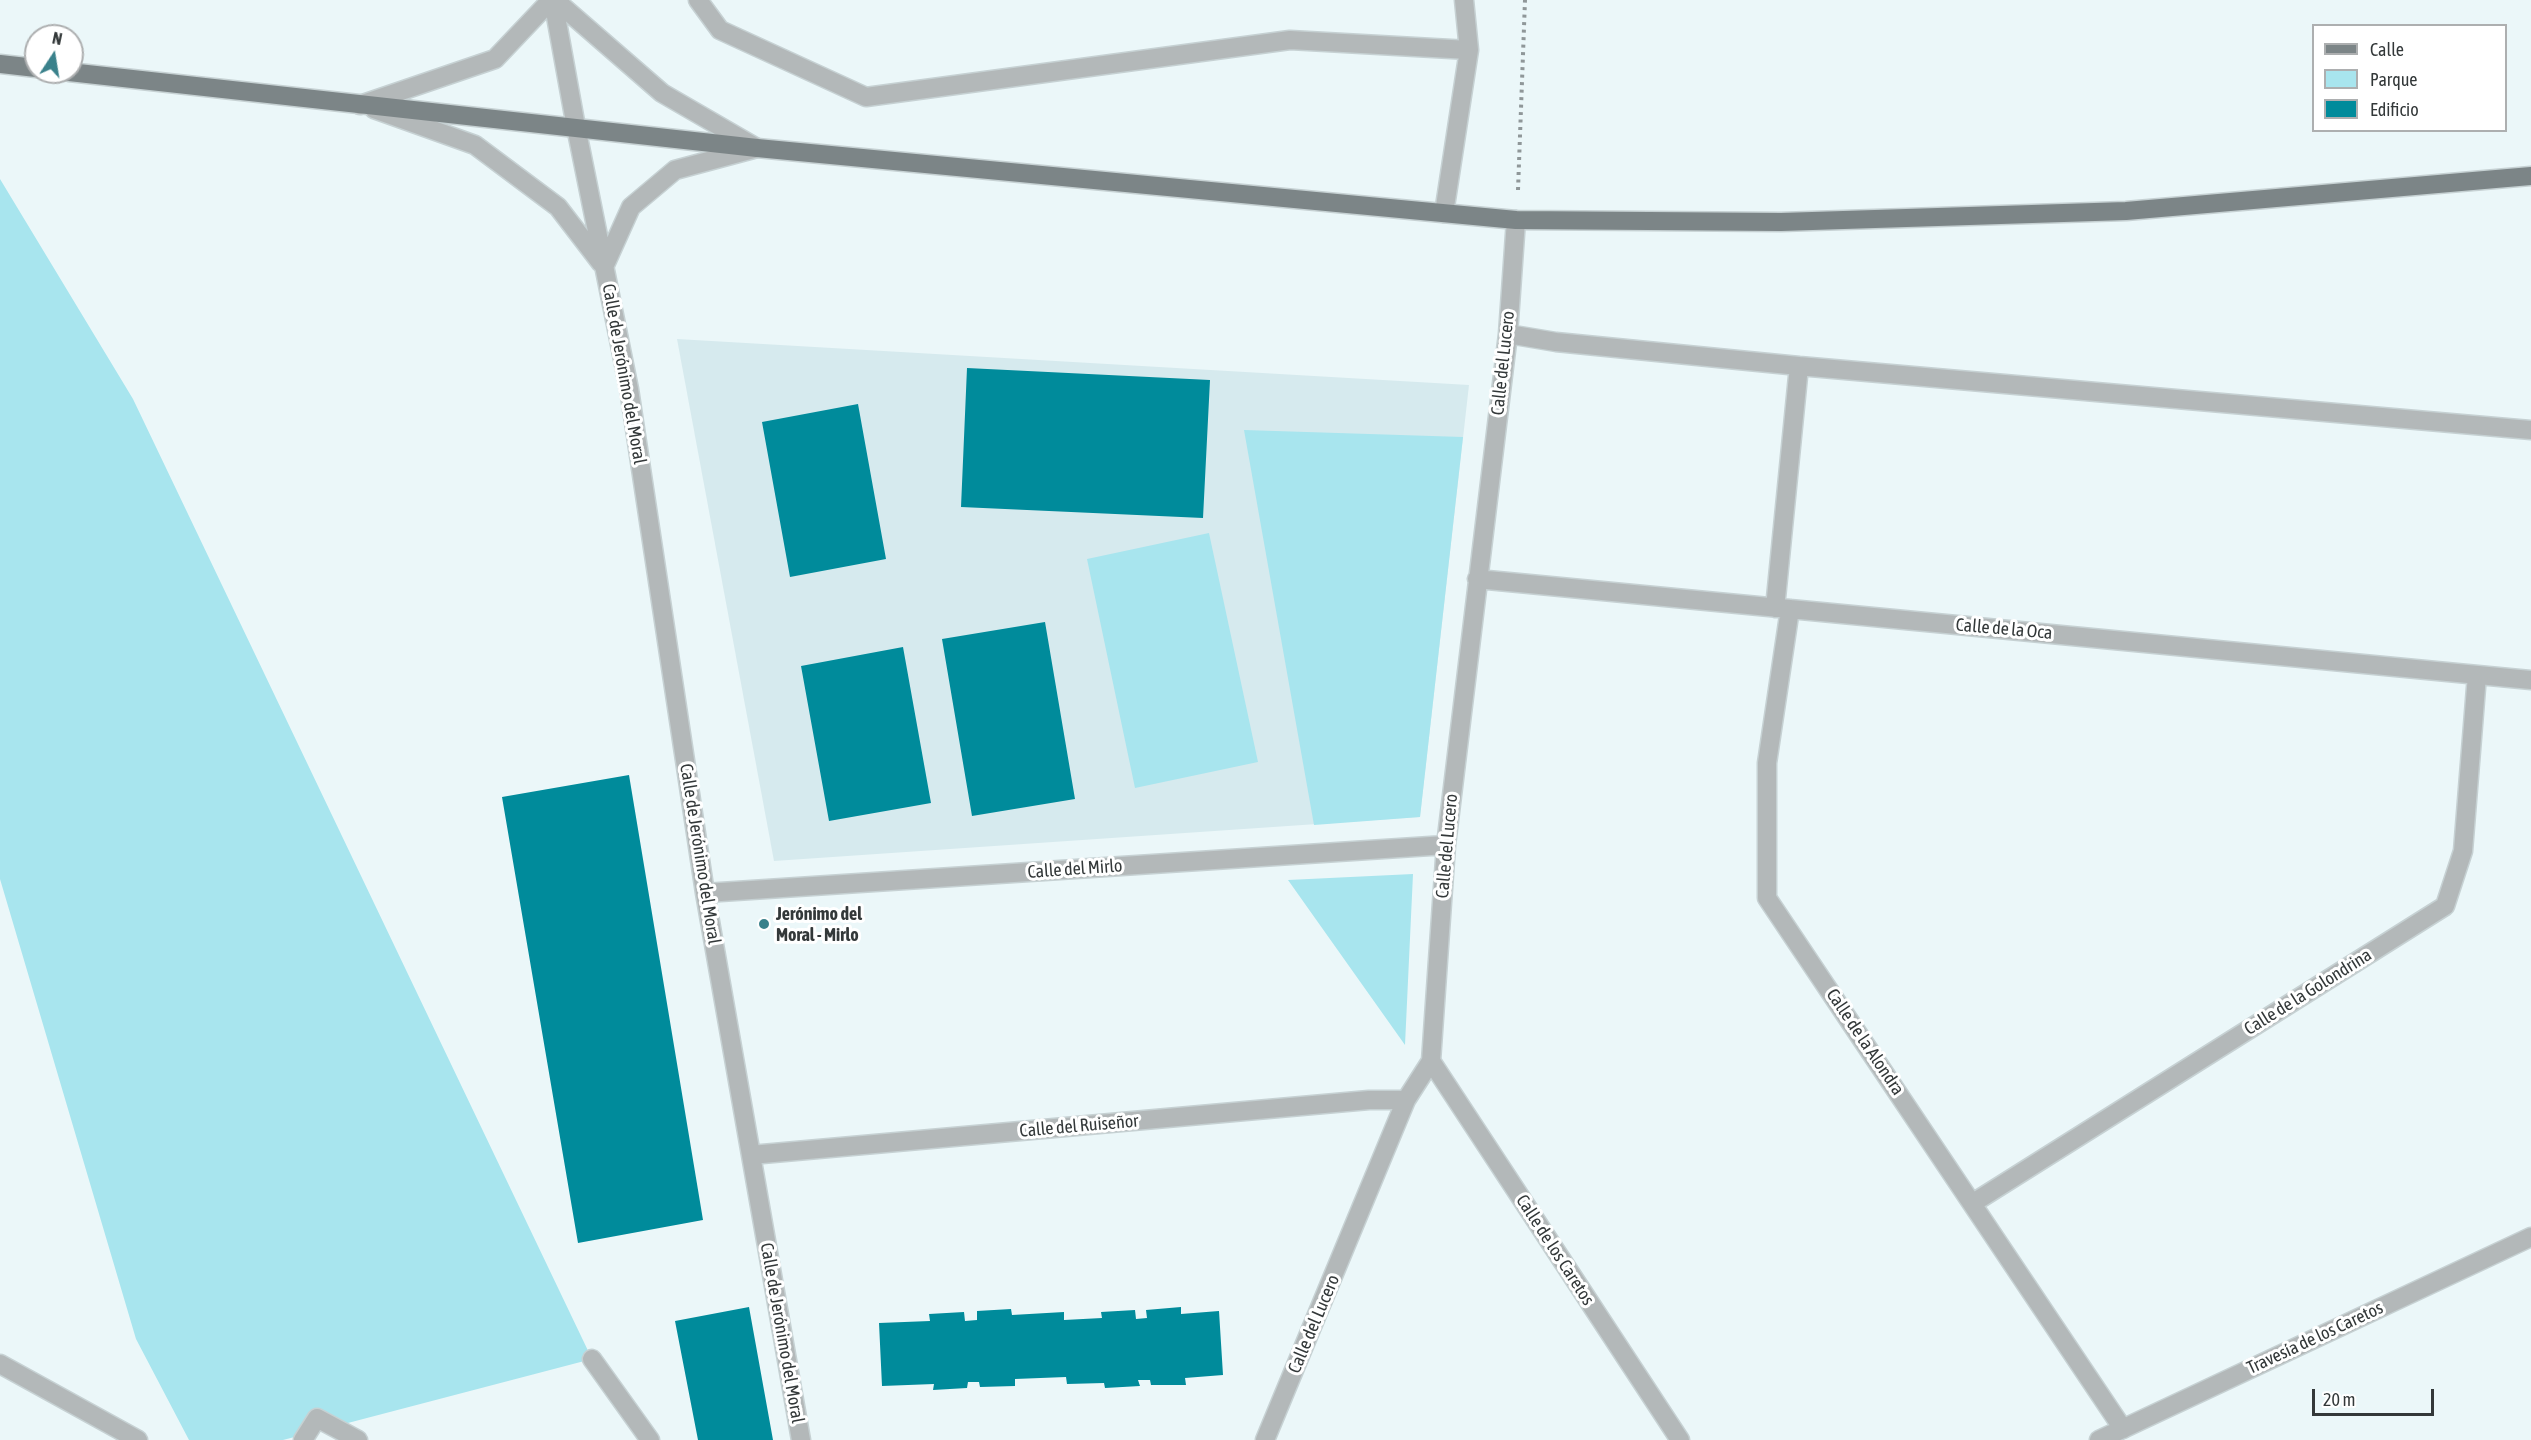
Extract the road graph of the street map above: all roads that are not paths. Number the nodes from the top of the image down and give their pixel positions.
1 (553, 0) edge
2 (698, 0) edge
3 (1464, 0) edge
4 (1469, 50) junction
5 (0, 64) edge
6 (24, 67) edge
7 (84, 74) edge
8 (360, 105) junction
9 (576, 127) junction
10 (757, 148) junction
11 (2531, 176) edge
12 (1444, 213) junction
13 (1516, 220) junction
14 (604, 267) junction
15 (1508, 334) junction
16 (1799, 366) junction
17 (2531, 430) edge
18 (1477, 579) junction
19 (1782, 608) junction
20 (2477, 675) junction
21 (2531, 680) edge
22 (1446, 845) junction
23 (705, 893) junction
24 (1431, 1061) junction
25 (1406, 1100) junction
26 (751, 1155) junction
27 (1973, 1203) junction
28 (2531, 1237) edge
29 (592, 1359) dead end
30 (0, 1364) edge
31 (2123, 1429) junction
32 (138, 1440) edge
33 (303, 1440) edge
34 (358, 1440) edge
35 (650, 1440) edge
36 (801, 1440) edge
37 (1265, 1440) edge
38 (1680, 1440) edge
39 (2099, 1440) edge

1 - 8 street
1 - 9 street, Calle de Jerónimo del Moral
1 - 10 street
2 - 4 street
3 - 4 street
4 - 12 street
5 - 6 main road
7 - 8 main road
8 - 9 main road
8 - 14 street, Calle de Jerónimo del Moral
9 - 10 main road
9 - 14 street, Calle de Jerónimo del Moral
10 - 12 main road
10 - 14 street, Calle de Jerónimo del Moral
11 - 13 main road
12 - 13 main road
13 - 15 street, Calle del Lucero
14 - 23 street, Calle de Jerónimo del Moral
15 - 16 street
15 - 18 street, Calle del Lucero
16 - 17 street
16 - 19 street, Calle de la Alondra
18 - 19 street, Calle de la Oca
18 - 22 street, Calle del Lucero
19 - 20 street, Calle de la Oca
19 - 27 street, Calle de la Alondra
20 - 21 street, Calle de la Oca
20 - 27 street, Calle de la Golondrina
22 - 23 street, Calle del Mirlo
22 - 24 street, Calle del Lucero
23 - 26 street, Calle de Jerónimo del Moral
24 - 25 street, Calle del Lucero
24 - 38 street, Calle de los Caretos
25 - 26 street, Calle del Ruiseñor
25 - 37 street, Calle del Lucero
26 - 36 street, Calle de Jerónimo del Moral
27 - 31 street, Calle de la Alondra
28 - 31 street, Travesía de los Caretos
29 - 35 street
30 - 32 street
31 - 39 street, Travesía de los Caretos
33 - 34 street

